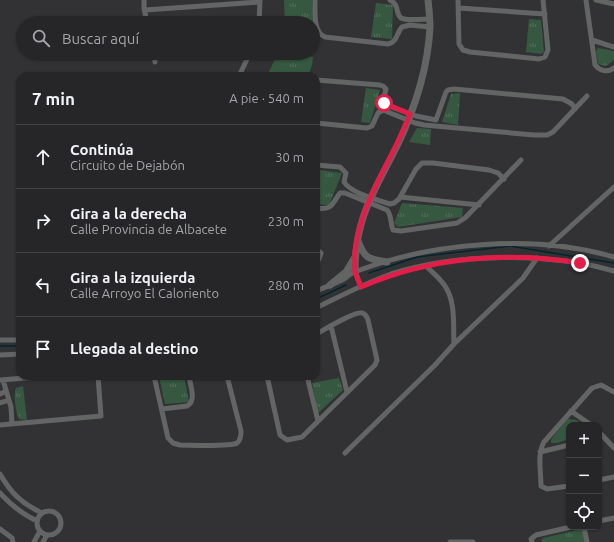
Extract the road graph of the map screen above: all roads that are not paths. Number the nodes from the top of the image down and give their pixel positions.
1 (144, 0) edge
2 (315, 0) edge
3 (390, 0) edge
4 (428, 0) edge
5 (458, 0) edge
6 (543, 0) edge
7 (586, 0) edge
8 (596, 0) edge
9 (260, 1) edge
10 (614, 4) edge
11 (459, 8) junction
12 (145, 10) junction
13 (545, 14) junction
14 (146, 16) edge
15 (259, 16) edge
16 (316, 16) edge
17 (430, 23) junction
18 (320, 34) edge
19 (592, 40) junction
20 (614, 47) edge
21 (247, 60) edge
22 (614, 68) edge
23 (242, 72) edge
24 (320, 80) edge
25 (587, 96) dead end
26 (575, 109) junction
27 (409, 117) junction
28 (436, 120) junction
29 (320, 123) edge
30 (437, 126) junction
31 (521, 160) dead end
32 (320, 165) edge
33 (504, 178) junction
34 (614, 187) edge
35 (400, 197) junction
36 (369, 199) junction
37 (479, 205) junction
38 (320, 208) edge
39 (357, 239) junction
40 (549, 246) junction
41 (355, 257) junction
42 (614, 257) edge
43 (537, 258) junction
44 (387, 262) junction
45 (426, 266) junction
46 (355, 271) junction
47 (614, 271) edge
48 (330, 285) junction
49 (361, 287) junction
50 (320, 289) edge
51 (320, 306) edge
52 (331, 326) junction
53 (320, 332) edge
54 (0, 340) edge
55 (16, 340) edge
56 (454, 344) junction
57 (16, 354) edge
58 (0, 355) edge
59 (16, 379) edge
60 (1, 380) edge
61 (98, 380) edge
62 (155, 380) edge
63 (190, 380) edge
64 (229, 380) edge
65 (268, 380) edge
66 (308, 380) edge
67 (6, 391) junction
68 (346, 392) junction
69 (614, 392) edge
70 (0, 394) edge
71 (9, 400) junction
72 (0, 403) edge
73 (162, 408) junction
74 (571, 411) junction
75 (318, 421) junction
76 (587, 422) edge
77 (12, 424) junction
78 (0, 425) edge
79 (602, 438) edge
80 (566, 447) edge
81 (614, 448) edge
82 (540, 452) junction
83 (345, 453) dead end
84 (0, 474) edge
85 (614, 477) edge
86 (602, 479) edge
87 (566, 487) edge
88 (0, 493) edge
89 (42, 513) junction
90 (614, 518) edge
91 (602, 520) edge
92 (37, 521) junction
93 (566, 528) edge
94 (0, 529) edge
95 (585, 530) edge
96 (40, 531) junction
97 (47, 535) junction
98 (13, 542) edge
99 (34, 542) edge
100 (43, 542) edge
101 (450, 542) edge
102 (473, 542) edge
103 (532, 542) edge
104 (587, 542) edge

1 - 12 street
2 - 16 street
3 - 17 street
4 - 17 street
5 - 11 street
6 - 13 street
7 - 19 street
8 - 10 street
9 - 12 street
9 - 15 street
11 - 13 street
11 - 13 street
12 - 14 street
17 - 18 street
17 - 27 street
19 - 20 street
19 - 22 street
21 - 23 street
24 - 27 street
25 - 26 street
26 - 28 street
26 - 30 street
27 - 28 street
27 - 29 street
27 - 30 street
27 - 36 street
28 - 30 street
31 - 33 street
32 - 36 street
33 - 35 street
33 - 37 street
34 - 40 street
35 - 36 street
35 - 37 street
36 - 37 street
36 - 38 street
36 - 39 street
39 - 41 street
39 - 44 street
40 - 42 street
40 - 44 street
41 - 46 street
41 - 48 street
43 - 45 street
43 - 47 street
43 - 56 street
44 - 46 street
45 - 49 street
45 - 56 street
46 - 48 street
46 - 49 street
48 - 50 street
49 - 51 street
52 - 53 street
52 - 68 street
52 - 68 street
54 - 55 street
56 - 83 street
57 - 58 street
59 - 60 street
60 - 67 street
61 - 77 street
62 - 73 street
63 - 73 street
64 - 73 street
65 - 75 street
66 - 75 street
67 - 70 street
67 - 71 street
68 - 75 street
69 - 74 street
71 - 72 street
71 - 77 street
74 - 76 street
74 - 82 street
77 - 78 street
79 - 81 street
80 - 82 street
82 - 87 street
84 - 89 street
85 - 86 street
88 - 92 street
89 - 92 street
89 - 97 street
90 - 91 street
92 - 96 street
93 - 103 street
94 - 98 street
95 - 104 street
96 - 97 street
96 - 99 street
97 - 100 street
101 - 102 street

